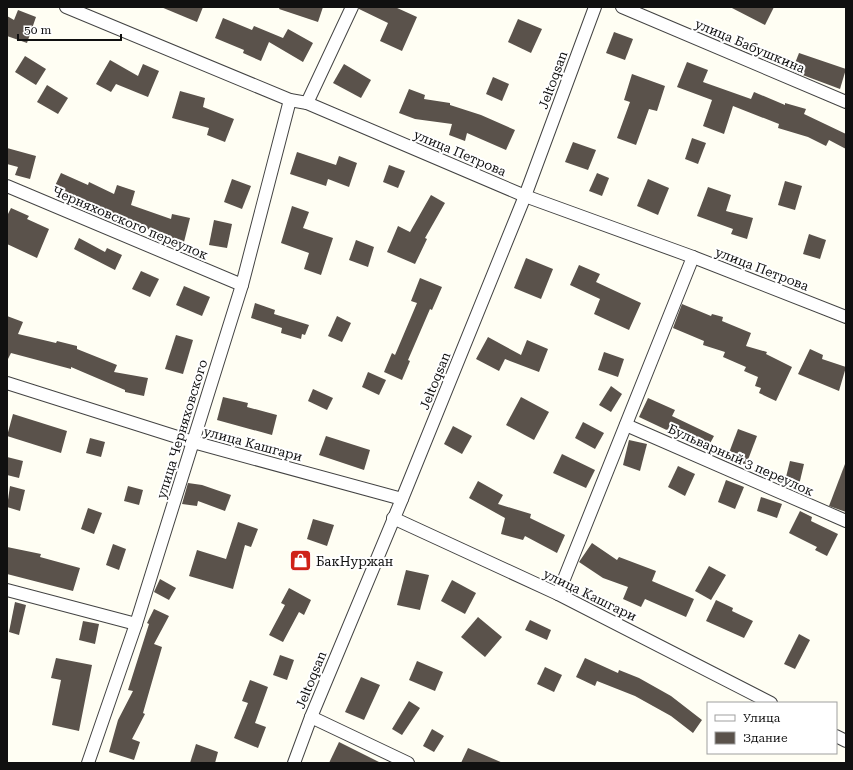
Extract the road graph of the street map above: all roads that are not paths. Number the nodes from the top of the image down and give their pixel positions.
1 (66, 7) edge
2 (352, 7) edge
3 (595, 7) edge
4 (622, 7) edge
5 (290, 100) junction
6 (846, 102) edge
7 (307, 103) junction
8 (7, 186) edge
9 (525, 196) junction
10 (693, 257) junction
11 (242, 285) junction
12 (846, 317) edge
13 (7, 383) edge
14 (626, 425) junction
15 (193, 442) junction
16 (402, 499) junction
17 (393, 518) junction
18 (846, 521) edge
19 (7, 590) edge
20 (558, 594) junction
21 (136, 624) junction
22 (769, 702) edge
23 (311, 717) junction
24 (837, 736) edge
25 (846, 741) edge
26 (88, 763) edge
27 (294, 763) edge
28 (408, 763) edge

1 - 5 street, улица Петрова
2 - 7 street
3 - 9 street, Jeltoqsan
4 - 6 street, улица Бабушкина
5 - 7 street, улица Петрова
5 - 11 street, улица Черняховского
7 - 9 street, улица Петрова
8 - 11 street, Черняховского переулок
9 - 10 street, улица Петрова
9 - 16 street, Jeltoqsan
10 - 12 street, улица Петрова
10 - 14 street
11 - 15 street, улица Черняховского
13 - 15 street, улица Кашгари
14 - 18 street, Бульварный 3 переулок
14 - 20 street
15 - 16 street, улица Кашгари
15 - 21 street, улица Черняховского
16 - 17 street, Jeltoqsan
17 - 20 street, улица Кашгари
17 - 23 street, Jeltoqsan
19 - 21 street
20 - 22 street, улица Кашгари
21 - 26 street, улица Черняховского
23 - 27 street, Jeltoqsan
23 - 28 street
24 - 25 street

